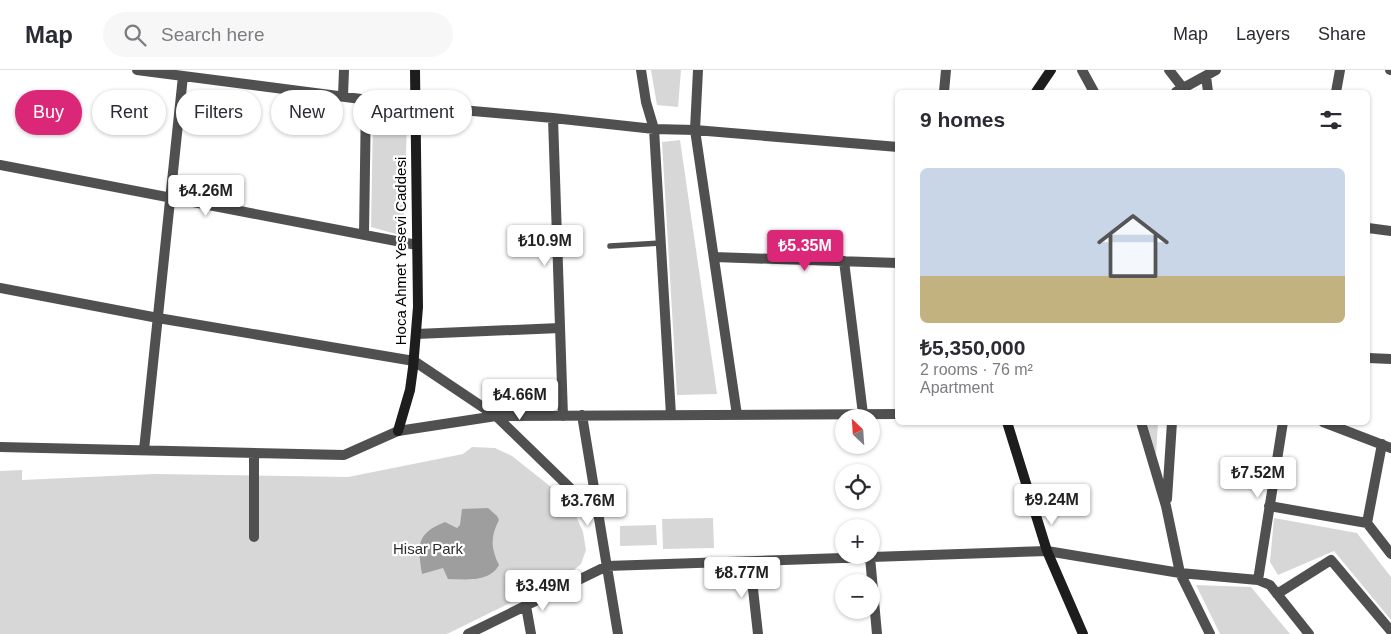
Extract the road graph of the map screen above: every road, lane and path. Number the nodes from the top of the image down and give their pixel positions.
1 (138, 70) edge
2 (344, 70) edge
3 (415, 70) edge
4 (641, 70) edge
5 (698, 70) edge
6 (946, 70) edge
7 (1051, 70) edge
8 (1082, 70) edge
9 (1169, 70) edge
10 (1216, 70) edge
11 (1340, 70) edge
12 (183, 76) junction
13 (1206, 76) junction
14 (295, 90) edge
15 (415, 90) edge
16 (944, 90) edge
17 (1037, 90) edge
18 (1093, 90) edge
19 (1180, 90) edge
20 (1208, 90) edge
21 (1336, 90) edge
22 (343, 96) joint
23 (353, 97) edge
24 (472, 111) edge
25 (553, 118) junction
26 (654, 129) junction
27 (695, 130) junction
28 (365, 135) edge
29 (416, 135) edge
30 (895, 147) edge
31 (0, 165) edge
32 (170, 197) junction
33 (1370, 228) edge
34 (1391, 232) edge
35 (364, 234) junction
36 (661, 243) junction
37 (418, 245) junction
38 (610, 246) dead end
39 (714, 258) junction
40 (844, 261) junction
41 (895, 262) edge
42 (0, 288) edge
43 (158, 318) junction
44 (560, 328) junction
45 (416, 334) junction
46 (1370, 358) edge
47 (1391, 359) edge
48 (414, 361) junction
49 (862, 409) edge
50 (835, 414) edge
51 (880, 414) edge
52 (895, 414) edge
53 (582, 415) junction
54 (671, 415) junction
55 (737, 415) junction
56 (496, 416) junction
57 (562, 416) junction
58 (1008, 425) edge
59 (1141, 425) edge
60 (1172, 425) edge
61 (1282, 425) edge
62 (1331, 425) edge
63 (398, 431) junction
64 (1387, 446) edge
65 (0, 447) edge
66 (144, 450) junction
67 (254, 453) junction
68 (1166, 506) junction
69 (1269, 506) junction
70 (598, 516) junction
71 (1368, 523) junction
72 (254, 537) dead end
73 (1047, 551) junction
74 (1391, 554) edge
75 (880, 557) edge
76 (835, 558) edge
77 (750, 562) junction
78 (871, 564) edge
79 (607, 566) junction
80 (1180, 573) junction
81 (1258, 580) junction
82 (1277, 594) junction
83 (526, 606) junction
84 (1391, 631) edge
85 (468, 634) edge
86 (531, 634) edge
87 (618, 634) edge
88 (758, 634) edge
89 (877, 634) edge
90 (1083, 634) edge
91 (1210, 634) edge
92 (1309, 634) edge

1 - 12 street
2 - 22 street
3 - 15 street, Hoca Ahmet Yesevi Caddesi
4 - 26 street
5 - 27 street
6 - 16 street
7 - 17 street
8 - 18 street
9 - 19 street
10 - 13 street
11 - 21 street
12 - 14 street
12 - 32 street
13 - 19 street
13 - 20 street
22 - 23 street
24 - 25 street
25 - 26 street
25 - 44 street
26 - 27 street
26 - 36 street
27 - 30 street
27 - 39 street
28 - 35 street
29 - 37 street, Hoca Ahmet Yesevi Caddesi
31 - 32 street
32 - 35 street
32 - 43 street
33 - 34 street
35 - 37 street
36 - 38 lane
36 - 54 street
37 - 45 street, Hoca Ahmet Yesevi Caddesi
39 - 40 street
39 - 55 street
40 - 41 street
40 - 49 street
42 - 43 street
43 - 48 street
43 - 66 street
44 - 45 street
44 - 57 street
45 - 48 street, Hoca Ahmet Yesevi Caddesi
46 - 47 street
48 - 56 street
48 - 63 street, Hoca Ahmet Yesevi Caddesi
50 - 55 street
51 - 52 street
53 - 54 street
53 - 57 street
53 - 70 street
54 - 55 street
56 - 57 street
56 - 63 street
56 - 70 street
58 - 73 street
59 - 68 street
60 - 68 street
61 - 69 street
62 - 64 street
63 - 67 street
64 - 71 street
65 - 66 street
66 - 67 street
67 - 72 street
68 - 80 street
69 - 71 street
69 - 81 street
70 - 79 street
71 - 74 street
73 - 75 street
73 - 80 street
73 - 90 street
76 - 77 street
77 - 79 street
77 - 88 street
78 - 89 street
79 - 83 street
79 - 87 street
80 - 81 street
80 - 91 street
81 - 82 street
82 - 84 street
82 - 92 street
83 - 85 street
83 - 86 street

